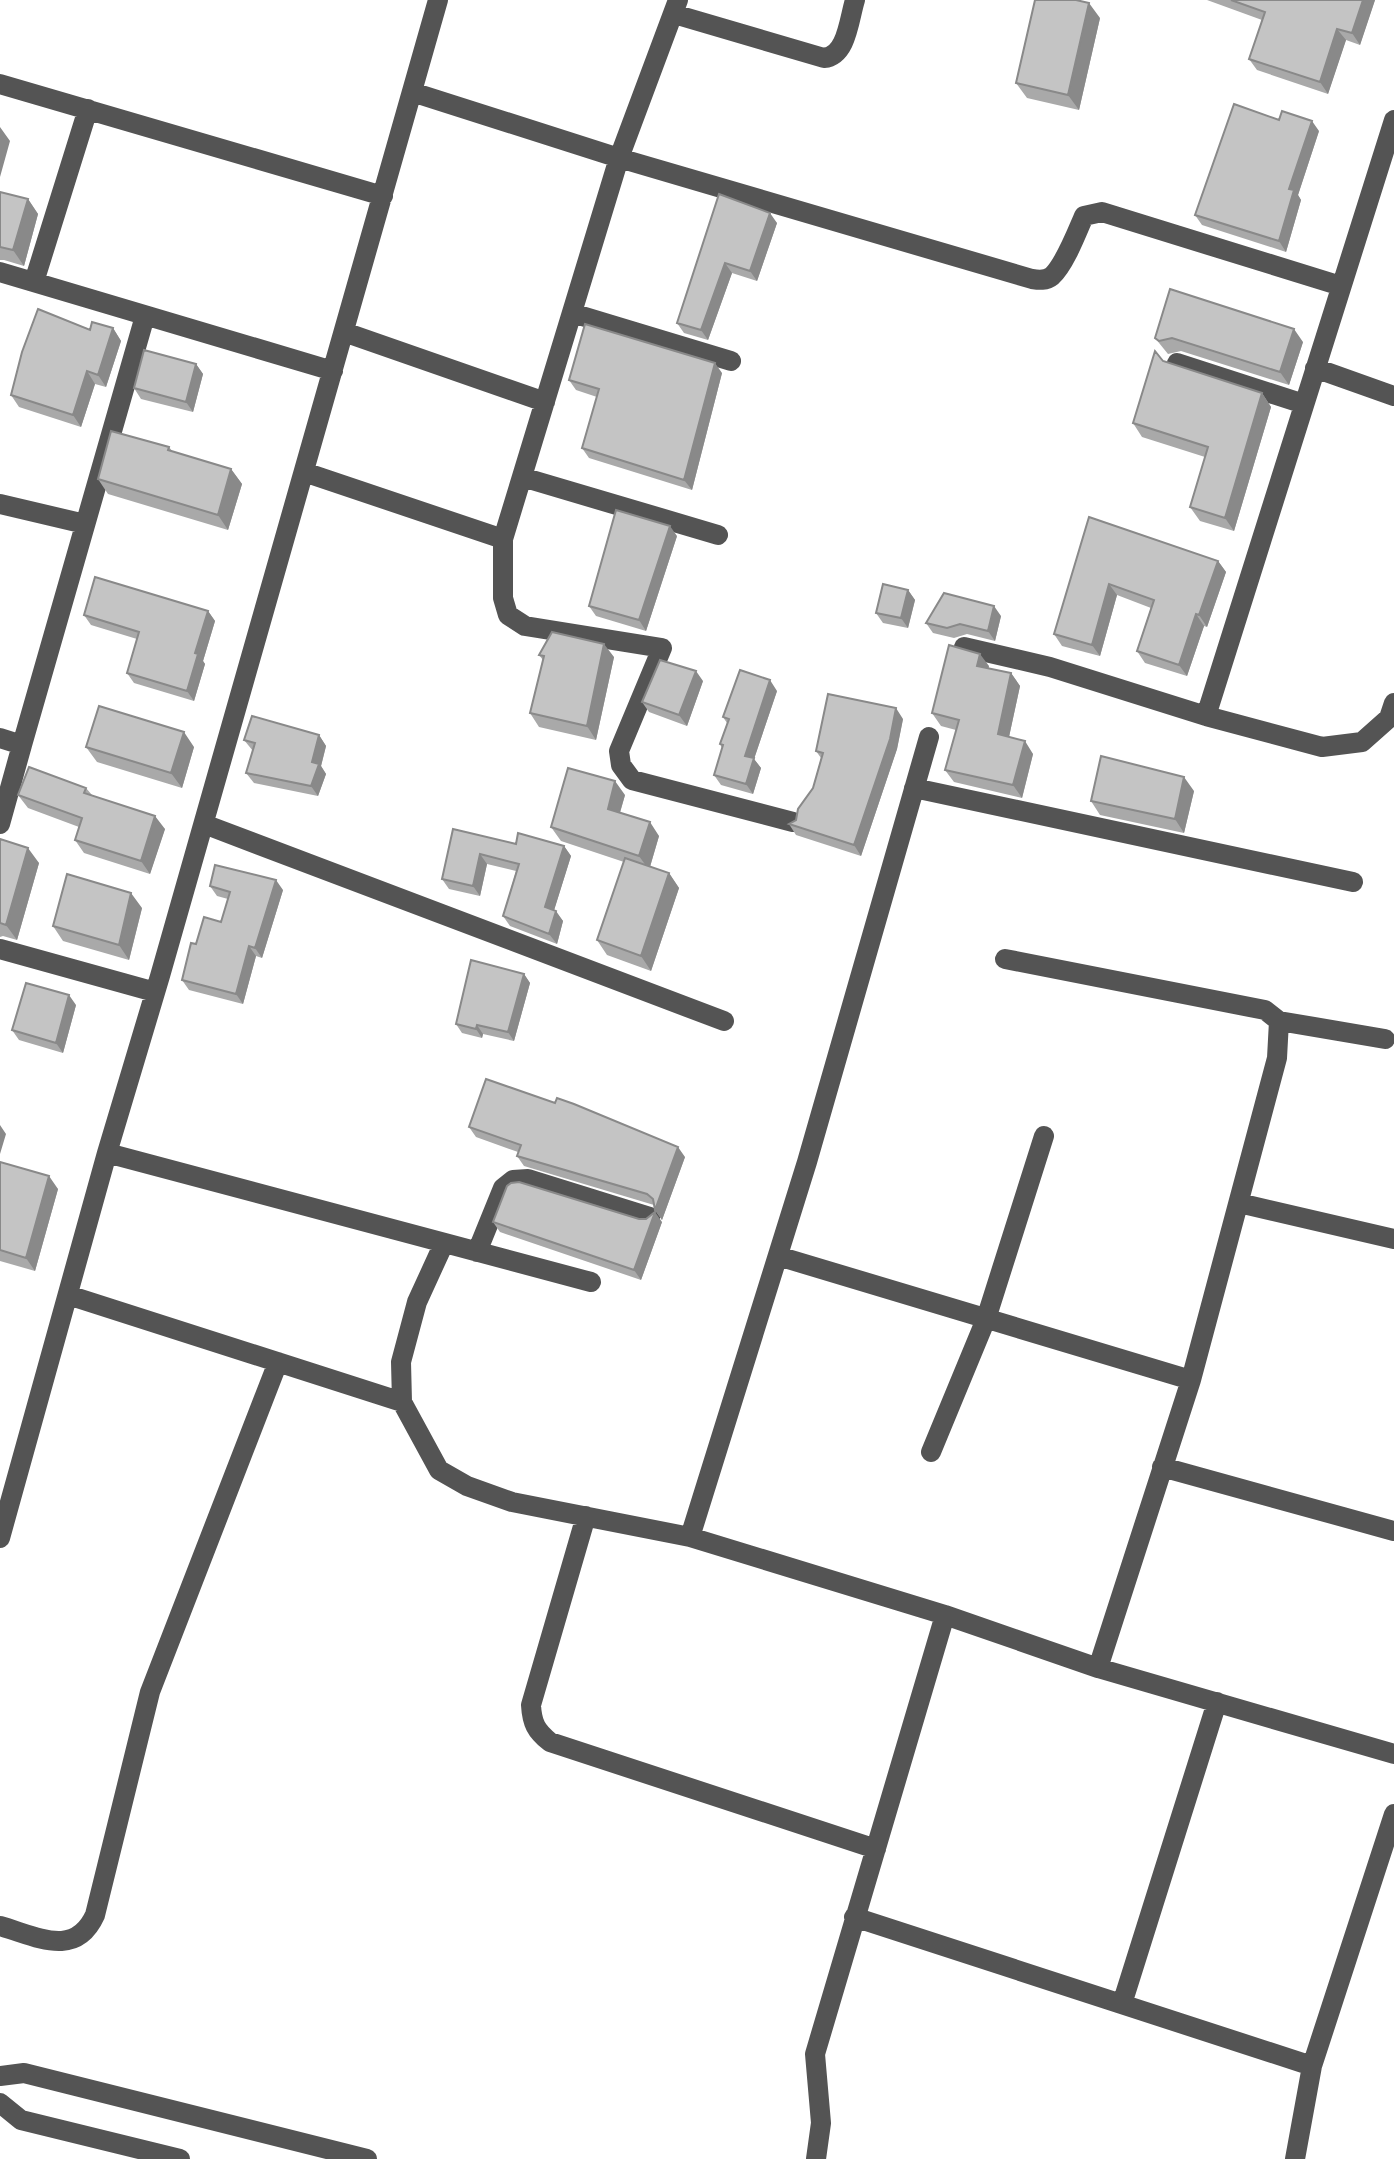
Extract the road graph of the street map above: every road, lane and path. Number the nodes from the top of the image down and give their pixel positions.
1 (438, 0) edge
2 (855, 0) edge
3 (676, 7) edge
4 (0, 84) edge
5 (412, 92) junction
6 (88, 109) junction
7 (1394, 120) edge
8 (619, 158) junction
9 (383, 196) junction
10 (0, 272) edge
11 (34, 282) junction
12 (1341, 286) junction
13 (572, 313) junction
14 (145, 316) junction
15 (344, 332) junction
16 (731, 361) dead end
17 (1177, 363) edge
18 (1315, 368) junction
19 (333, 371) junction
20 (1394, 396) edge
21 (545, 402) junction
22 (1304, 404) junction
23 (304, 472) junction
24 (522, 477) junction
25 (0, 504) edge
26 (85, 524) junction
27 (718, 535) dead end
28 (503, 539) junction
29 (964, 647) edge
30 (1392, 714) edge
31 (1206, 716) junction
32 (929, 737) dead end
33 (0, 738) edge
34 (22, 745) junction
35 (914, 788) junction
36 (793, 822) edge
37 (0, 824) edge
38 (204, 824) junction
39 (1353, 882) dead end
40 (0, 949) edge
41 (1005, 959) dead end
42 (155, 992) junction
43 (724, 1021) dead end
44 (1279, 1021) junction
45 (1385, 1039) dead end
46 (1044, 1136) dead end
47 (107, 1153) junction
48 (1239, 1203) junction
49 (650, 1217) edge
50 (1394, 1239) edge
51 (444, 1243) junction
52 (477, 1252) junction
53 (778, 1256) junction
54 (591, 1282) dead end
55 (68, 1295) junction
56 (986, 1319) junction
57 (278, 1362) junction
58 (1191, 1380) junction
59 (402, 1402) junction
60 (931, 1452) dead end
61 (1162, 1467) junction
62 (586, 1516) junction
63 (1394, 1531) edge
64 (690, 1537) junction
65 (0, 1538) edge
66 (945, 1615) junction
67 (1098, 1668) junction
68 (1217, 1702) junction
69 (1394, 1754) edge
70 (1394, 1814) edge
71 (876, 1849) junction
72 (854, 1917) junction
73 (0, 1926) edge
74 (1122, 2004) junction
75 (1312, 2066) junction
76 (0, 2076) edge
77 (0, 2103) edge
78 (180, 2159) edge
79 (367, 2159) edge
80 (816, 2159) edge
81 (1295, 2159) edge

1 - 5 street
2 - 3 street
3 - 8 street
4 - 6 street
5 - 8 street
5 - 9 street
6 - 9 street
6 - 11 street
7 - 12 street
8 - 12 street
8 - 13 street
9 - 15 street
10 - 11 street
11 - 14 street
12 - 18 street
13 - 16 street
13 - 21 street
14 - 19 street
14 - 26 street
15 - 19 street
15 - 21 street
17 - 22 street
18 - 20 street
18 - 22 street
19 - 23 street
21 - 24 street
22 - 31 street
23 - 28 street
23 - 38 street
24 - 27 street
24 - 28 street
25 - 26 street
26 - 34 street
28 - 36 street
29 - 31 street
30 - 31 street
32 - 35 street
33 - 34 street
34 - 37 street
35 - 39 street
35 - 53 street
38 - 42 street
38 - 43 street
40 - 42 street
41 - 44 street
42 - 47 street
44 - 45 street
44 - 48 street
46 - 56 street
47 - 51 street
47 - 55 street
48 - 50 street
48 - 58 street
49 - 52 street
51 - 52 street
51 - 59 street
52 - 54 street
53 - 56 street
53 - 64 street
55 - 57 street
55 - 65 street
56 - 58 street
56 - 60 street
57 - 59 street
57 - 73 street
58 - 61 street
59 - 62 street
61 - 63 street
61 - 67 street
62 - 64 street
62 - 71 street
64 - 66 street
66 - 67 street
66 - 71 street
67 - 68 street
68 - 69 street
68 - 74 street
70 - 75 street
71 - 72 street
72 - 74 street
72 - 80 street
74 - 75 street
75 - 81 street
76 - 79 street
77 - 78 street

